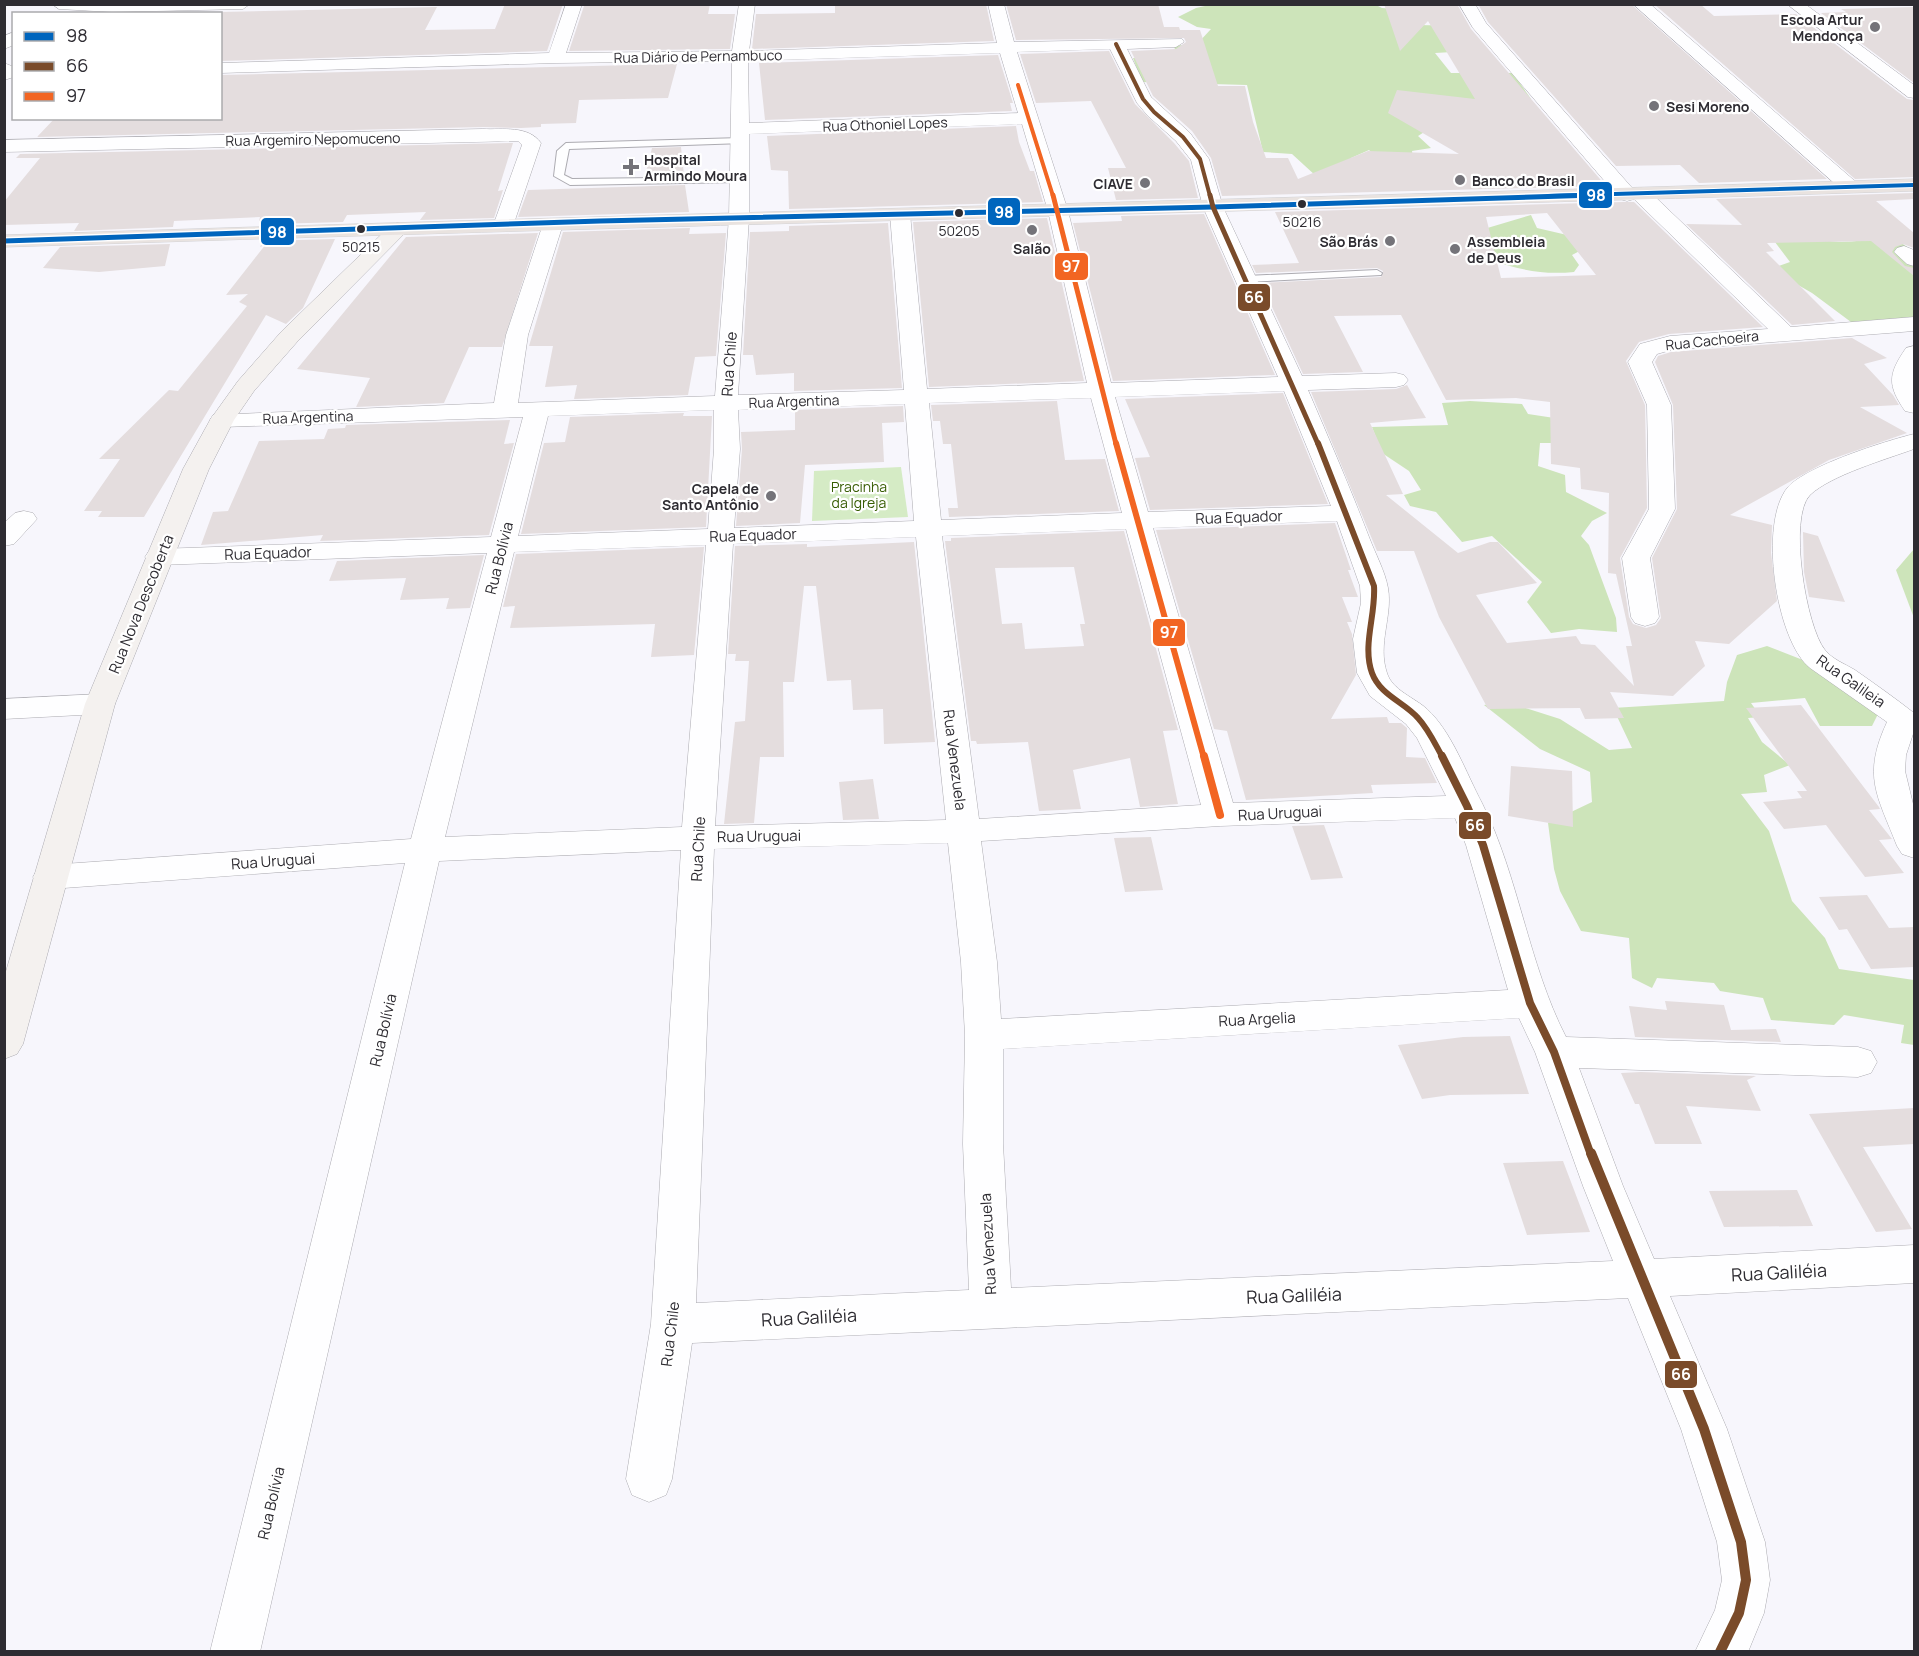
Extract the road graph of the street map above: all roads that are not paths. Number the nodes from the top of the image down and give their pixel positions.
1 (243, 4) edge
2 (574, 4) edge
3 (747, 4) edge
4 (996, 4) edge
5 (1467, 4) edge
6 (1640, 4) edge
7 (1794, 4) edge
8 (65, 7) edge
9 (1176, 42) dead end
10 (1116, 44) junction
11 (1007, 48) junction
12 (740, 56) junction
13 (556, 58) junction
14 (222, 68) edge
15 (1914, 93) edge
16 (1029, 118) junction
17 (741, 135) junction
18 (4, 146) edge
19 (740, 180) junction
20 (1914, 184) edge
21 (1849, 186) junction
22 (1634, 194) junction
23 (1213, 207) junction
24 (1058, 211) junction
25 (900, 214) junction
26 (739, 218) junction
27 (553, 224) junction
28 (503, 226) junction
29 (398, 229) junction
30 (4, 241) edge
31 (1377, 273) dead end
32 (1246, 279) junction
33 (1914, 324) edge
34 (1786, 334) junction
35 (1914, 353) edge
36 (1396, 380) dead end
37 (1293, 383) junction
38 (1101, 391) junction
39 (918, 398) junction
40 (726, 404) junction
41 (1914, 406) edge
42 (521, 410) junction
43 (222, 420) junction
44 (1914, 441) edge
45 (1347, 513) junction
46 (24, 519) dead end
47 (1137, 521) junction
48 (928, 528) junction
49 (720, 536) junction
50 (4, 538) edge
51 (502, 544) junction
52 (159, 557) junction
53 (1645, 617) dead end
54 (100, 704) junction
55 (4, 709) edge
56 (1909, 723) edge
57 (1467, 806) junction
58 (1220, 815) junction
59 (964, 831) junction
60 (698, 838) junction
61 (1914, 846) edge
62 (425, 850) junction
63 (51, 877) junction
64 (1530, 1004) junction
65 (984, 1035) junction
66 (4, 1044) edge
67 (1554, 1053) junction
68 (1858, 1062) dead end
69 (1914, 1264) edge
70 (1642, 1280) junction
71 (991, 1307) junction
72 (674, 1324) junction
73 (649, 1479) dead end
74 (235, 1652) edge
75 (1720, 1652) edge

1 - 8 street
2 - 13 street
3 - 12 street, Rua Chile
4 - 11 street
5 - 22 street
6 - 21 street
7 - 15 street
9 - 10 street, Rua Diário de Pernambuco
10 - 11 street, Rua Diário de Pernambuco
10 - 23 street
11 - 12 street, Rua Diário de Pernambuco
11 - 16 street
12 - 13 street, Rua Diário de Pernambuco
12 - 17 street, Rua Chile
13 - 14 street, Rua Diário de Pernambuco
16 - 17 street, Rua Othoniel Lopes
16 - 24 street
17 - 19 street, Rua Chile
17 - 19 lane
18 - 28 street, Rua Argemiro Nepomuceno
19 - 26 street, Rua Chile
20 - 21 main road
21 - 22 main road
22 - 23 main road
22 - 34 street
23 - 24 main road
23 - 32 street
24 - 25 main road
24 - 38 street
25 - 26 main road
25 - 39 street, Rua Venezuela
26 - 27 main road
26 - 40 street, Rua Chile
27 - 28 main road
27 - 42 street, Rua Bolívia
28 - 29 main road
29 - 30 main road
29 - 43 street, Rua Nova Descoberta
31 - 32 lane
32 - 37 street
33 - 34 street, Rua Cachoeira
34 - 53 street, Rua Cachoeira
35 - 41 street
36 - 37 street, Rua Argentina
37 - 38 street, Rua Argentina
37 - 45 street
38 - 39 street, Rua Argentina
38 - 47 street
39 - 40 street, Rua Argentina
39 - 48 street, Rua Venezuela
40 - 42 street, Rua Argentina
40 - 49 street, Rua Chile
42 - 43 street, Rua Argentina
42 - 51 street, Rua Bolívia
43 - 52 street, Rua Nova Descoberta
44 - 56 street, Rua Galileia
45 - 47 street, Rua Equador
45 - 57 street
46 - 50 street
47 - 48 street, Rua Equador
47 - 58 street
48 - 49 street, Rua Equador
48 - 59 street, Rua Venezuela
49 - 51 street, Rua Equador
49 - 60 street, Rua Chile
51 - 52 street, Rua Equador
51 - 62 street, Rua Bolívia
52 - 54 street, Rua Nova Descoberta
54 - 55 street
54 - 63 street, Rua Nova Descoberta
56 - 61 street, Rua Galileia
57 - 58 street, Rua Uruguai
57 - 64 street
58 - 59 street, Rua Uruguai
59 - 60 street, Rua Uruguai
59 - 65 street, Rua Venezuela
60 - 62 street, Rua Uruguai
60 - 72 street, Rua Chile
62 - 63 street, Rua Uruguai
62 - 74 street, Rua Bolívia
63 - 66 street, Rua Nova Descoberta
64 - 65 street, Rua Argelia
64 - 67 street
65 - 71 street, Rua Venezuela
67 - 68 street
67 - 70 street
69 - 70 street, Rua Galiléia
70 - 71 street, Rua Galiléia
70 - 75 street
71 - 72 street, Rua Galiléia
72 - 73 street, Rua Chile

